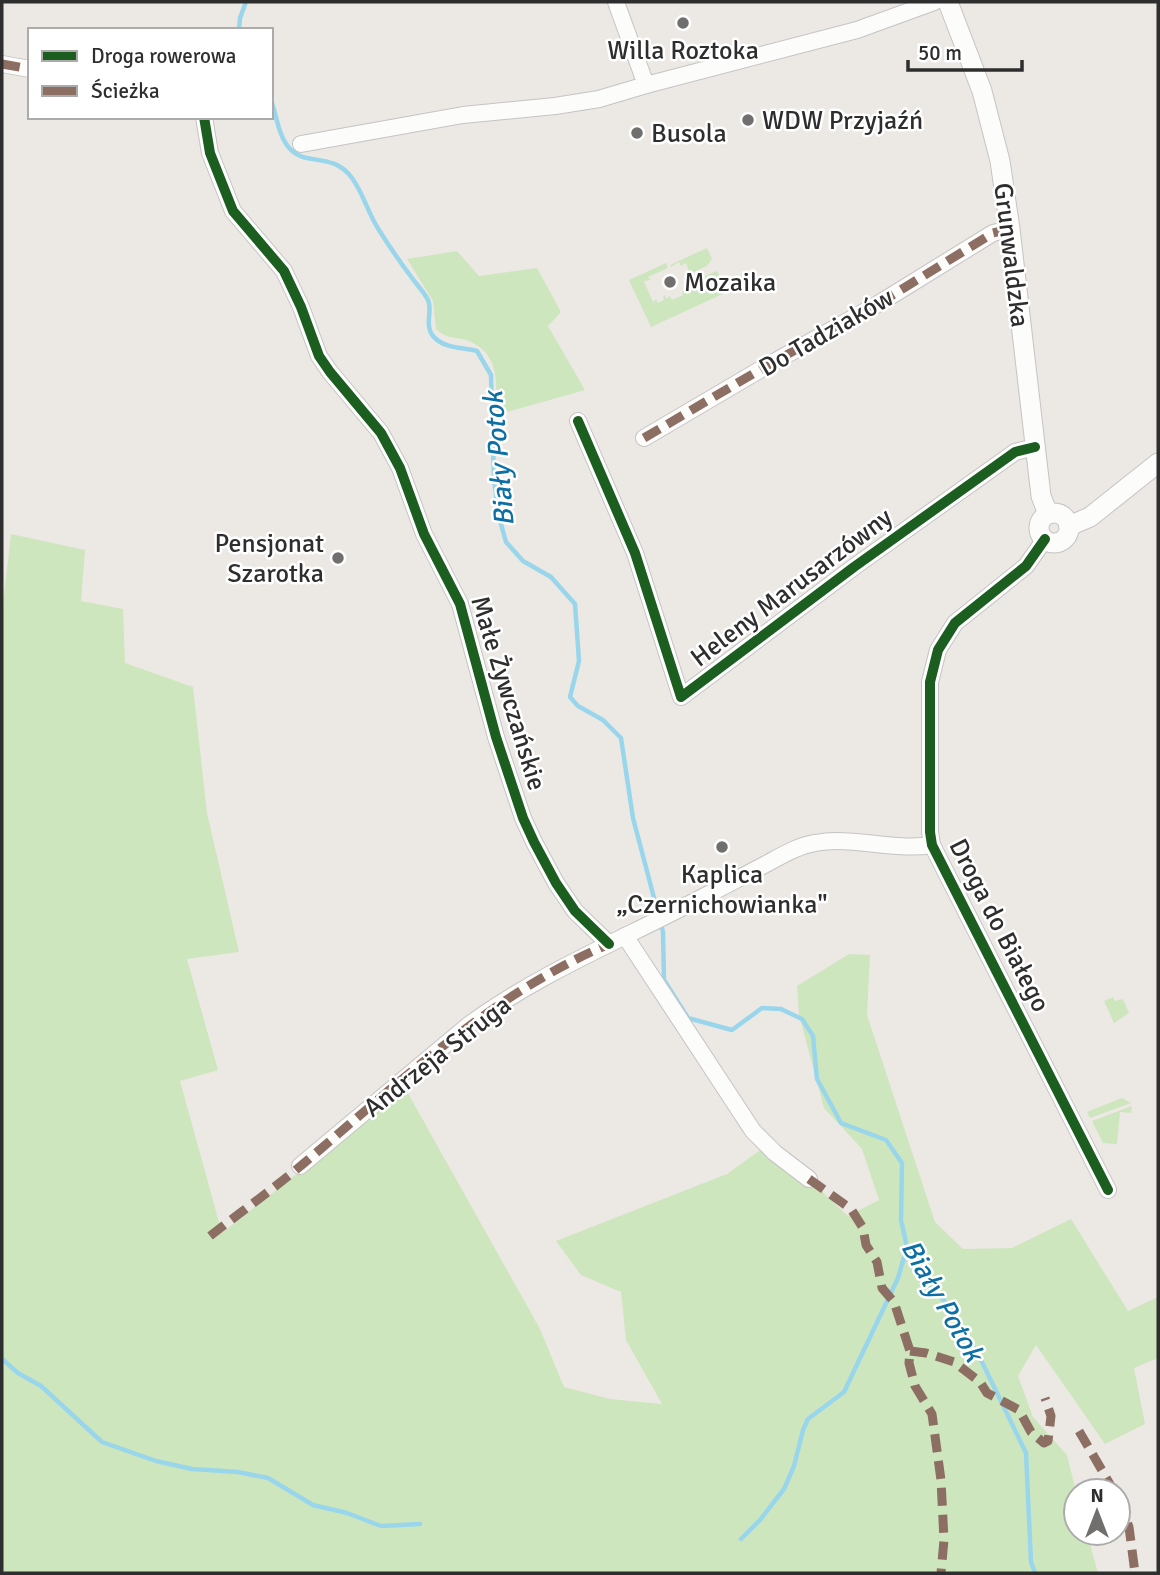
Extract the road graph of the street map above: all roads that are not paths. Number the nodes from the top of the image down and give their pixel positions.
1 (616, 2) edge
2 (934, 2) edge
3 (948, 2) edge
4 (2, 64) edge
5 (28, 69) edge
6 (646, 85) junction
7 (204, 119) edge
8 (301, 144) dead end
9 (1010, 229) junction
10 (578, 421) dead end
11 (644, 438) dead end
12 (1035, 447) junction
13 (1158, 463) edge
14 (1048, 514) junction
15 (1069, 526) junction
16 (1045, 539) junction
17 (932, 845) junction
18 (625, 936) junction
19 (609, 944) junction
20 (300, 1166) dead end
21 (809, 1179) dead end
22 (1108, 1190) dead end

1 - 6 street
2 - 6 street
3 - 9 street, Grunwaldzka
4 - 5 street
6 - 8 street
7 - 19 street, Małe Żywczańskie
9 - 11 street, Do Tadziaków
9 - 12 street, Grunwaldzka
10 - 12 street, Heleny Marusarzówny
12 - 14 street, Grunwaldzka
13 - 15 street
14 - 15 street
14 - 16 street
15 - 16 street
16 - 17 street, Droga do Białego
17 - 18 street, Andrzeja Struga
17 - 22 street, Droga do Białego
18 - 19 street, Andrzeja Struga
18 - 21 street
19 - 20 street, Andrzeja Struga

